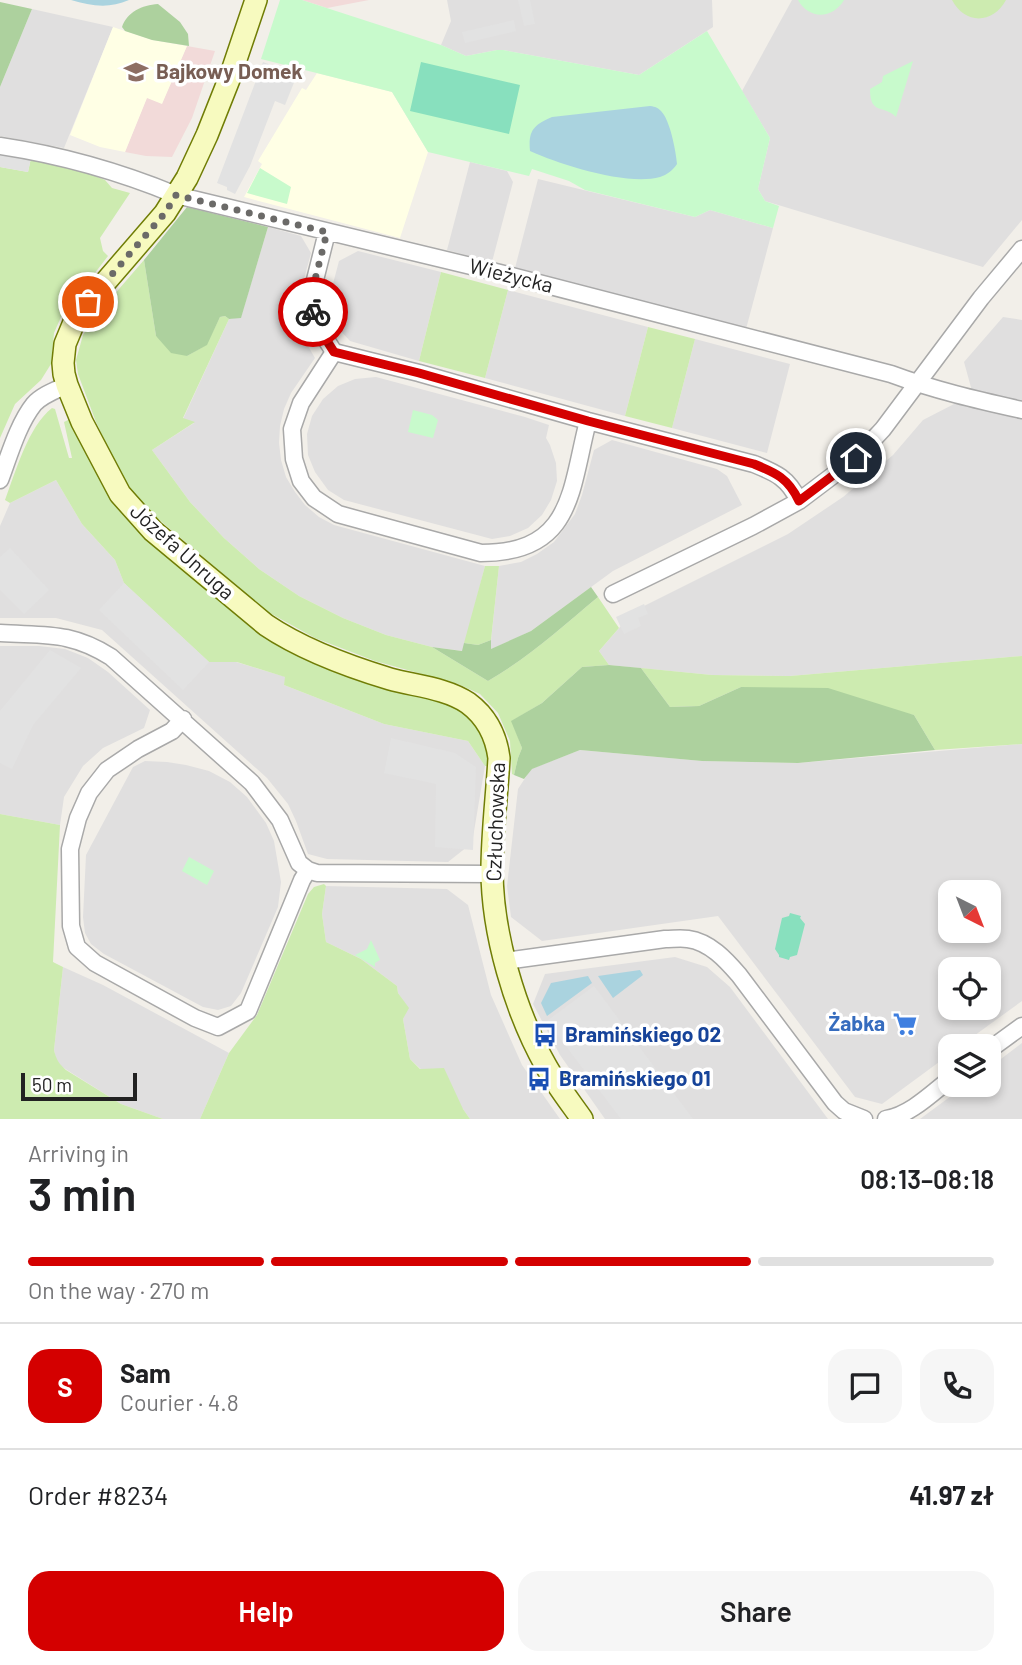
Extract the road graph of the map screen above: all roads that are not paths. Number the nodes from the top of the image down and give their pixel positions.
1 (256, 0) edge
2 (0, 146) edge
3 (176, 195) junction
4 (327, 232) junction
5 (1022, 249) edge
6 (334, 352) junction
7 (918, 384) junction
8 (67, 385) junction
9 (1022, 410) edge
10 (588, 421) junction
11 (0, 480) edge
12 (799, 501) junction
13 (613, 594) dead end
14 (0, 633) edge
15 (484, 718) joint
16 (183, 719) junction
17 (307, 870) junction
18 (492, 874) junction
19 (505, 961) junction
20 (1022, 1026) edge
21 (1001, 1042) edge
22 (938, 1088) edge
23 (582, 1119) edge
24 (864, 1119) edge
25 (886, 1119) edge

1 - 3 street, Józefa Unruga
2 - 3 street, Wieżycka
3 - 4 street, Wieżycka
3 - 8 street, Józefa Unruga
4 - 6 street
4 - 7 street, Wieżycka
5 - 7 street
6 - 10 street
6 - 10 street
7 - 9 street, Wieżycka
7 - 12 street
8 - 11 street
8 - 15 street, Józefa Unruga
10 - 12 street
12 - 13 street
14 - 16 street
15 - 18 street, Człuchowska
16 - 17 street
16 - 17 street
17 - 18 street
18 - 19 street, Człuchowska
19 - 23 street, Człuchowska
19 - 24 street
20 - 21 street
22 - 25 street

